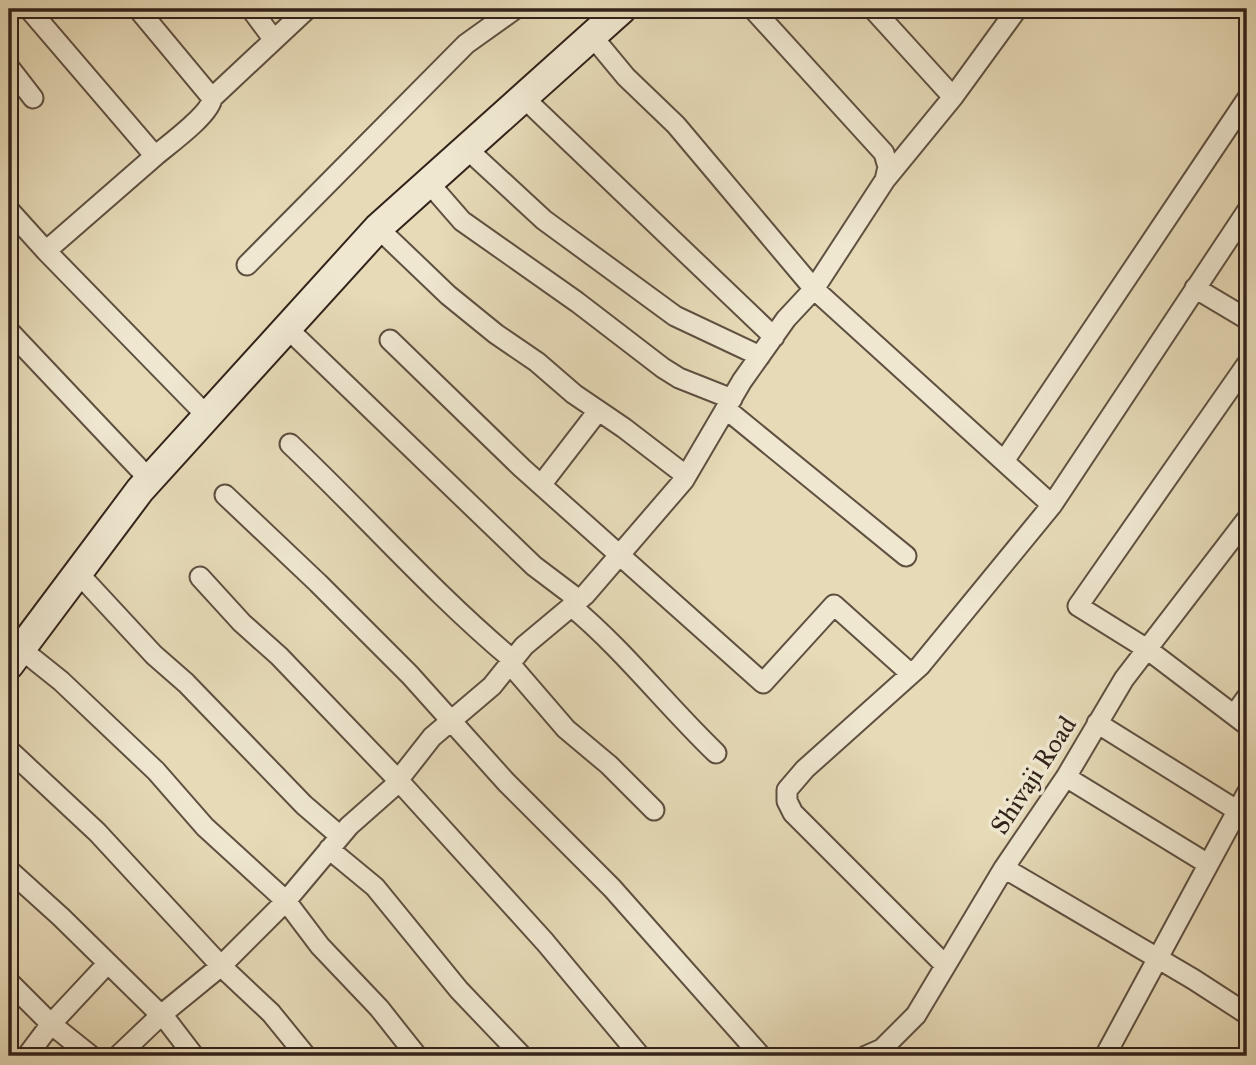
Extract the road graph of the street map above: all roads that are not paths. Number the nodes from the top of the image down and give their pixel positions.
1 (29, 9) edge
2 (138, 9) edge
3 (251, 9) edge
4 (307, 9) edge
5 (515, 9) edge
6 (753, 9) edge
7 (873, 9) edge
8 (1017, 9) edge
9 (619, 10) edge
10 (592, 36) junction
11 (274, 40) junction
12 (9, 67) edge
13 (212, 97) junction
14 (523, 97) junction
15 (953, 97) junction
16 (33, 98) dead end
17 (1247, 99) edge
18 (466, 148) junction
19 (155, 156) junction
20 (885, 180) junction
21 (428, 182) junction
22 (9, 210) edge
23 (1247, 211) edge
24 (378, 228) junction
25 (46, 251) junction
26 (247, 265) dead end
27 (1195, 288) junction
28 (814, 289) junction
29 (1247, 319) edge
30 (287, 328) junction
31 (9, 331) edge
32 (774, 337) junction
33 (390, 340) dead end
34 (760, 356) junction
35 (1247, 364) edge
36 (729, 404) junction
37 (598, 411) junction
38 (207, 416) junction
39 (290, 444) dead end
40 (1004, 461) junction
41 (688, 473) junction
42 (149, 479) junction
43 (541, 485) junction
44 (225, 495) dead end
45 (1052, 505) junction
46 (1247, 519) edge
47 (620, 554) junction
48 (906, 556) dead end
49 (78, 573) junction
50 (200, 577) dead end
51 (575, 603) junction
52 (1147, 649) junction
53 (15, 657) edge
54 (512, 662) junction
55 (911, 674) junction
56 (1247, 697) edge
57 (452, 720) junction
58 (1241, 720) edge
59 (1097, 723) junction
60 (9, 750) edge
61 (716, 752) dead end
62 (1066, 777) junction
63 (398, 780) junction
64 (1247, 793) edge
65 (654, 810) dead end
66 (1238, 811) junction
67 (335, 843) junction
68 (1208, 864) junction
69 (1004, 868) junction
70 (9, 870) edge
71 (286, 901) junction
72 (1157, 958) junction
73 (108, 962) junction
74 (944, 965) junction
75 (221, 966) junction
76 (9, 982) edge
77 (1247, 1014) edge
78 (160, 1015) junction
79 (51, 1024) junction
80 (27, 1056) edge
81 (91, 1056) edge
82 (118, 1056) edge
83 (194, 1056) edge
84 (306, 1056) edge
85 (417, 1056) edge
86 (522, 1056) edge
87 (640, 1056) edge
88 (761, 1056) edge
89 (866, 1056) edge
90 (1105, 1056) edge

1 - 19 street
2 - 13 street
3 - 11 street
4 - 11 street
5 - 26 street
6 - 20 street
7 - 15 street
8 - 15 street
9 - 10 street
10 - 14 street
10 - 28 street
11 - 13 street
12 - 16 street
13 - 19 street
14 - 18 street
14 - 32 street
15 - 20 street
17 - 40 street
18 - 21 street
18 - 34 street
19 - 25 street
20 - 28 street
21 - 24 street
21 - 36 street
22 - 25 street
23 - 27 street
24 - 30 street
24 - 37 street
25 - 38 street
27 - 29 street
27 - 45 street
28 - 32 street
28 - 40 street
30 - 38 street
30 - 51 street
31 - 42 street
32 - 34 street
33 - 43 street
34 - 36 street
35 - 52 street
36 - 41 street
36 - 48 street
37 - 41 street
37 - 43 street
38 - 42 street
39 - 54 street
40 - 45 street
41 - 47 street
42 - 49 street
43 - 47 street
44 - 57 street
45 - 55 street
46 - 52 street, Shivaji Road
47 - 51 street
47 - 55 street
49 - 53 street
49 - 67 street
50 - 63 street
51 - 54 street
51 - 61 street
52 - 58 street
52 - 59 street, Shivaji Road
53 - 71 street
54 - 57 street
54 - 65 street
55 - 74 street
56 - 58 street
57 - 63 street
57 - 88 street
59 - 62 street, Shivaji Road
59 - 66 street
60 - 75 street
62 - 68 street
62 - 69 street, Shivaji Road
63 - 67 street
63 - 87 street
64 - 66 street
66 - 68 street
67 - 71 street
67 - 86 street
68 - 72 street
69 - 72 street
69 - 74 street, Shivaji Road
70 - 73 street
71 - 75 street
71 - 85 street
72 - 77 street
72 - 90 street
73 - 78 street
73 - 79 street
74 - 89 street, Shivaji Road
75 - 78 street
75 - 84 street
76 - 79 street
78 - 82 street
78 - 83 street
79 - 80 street
79 - 81 street

